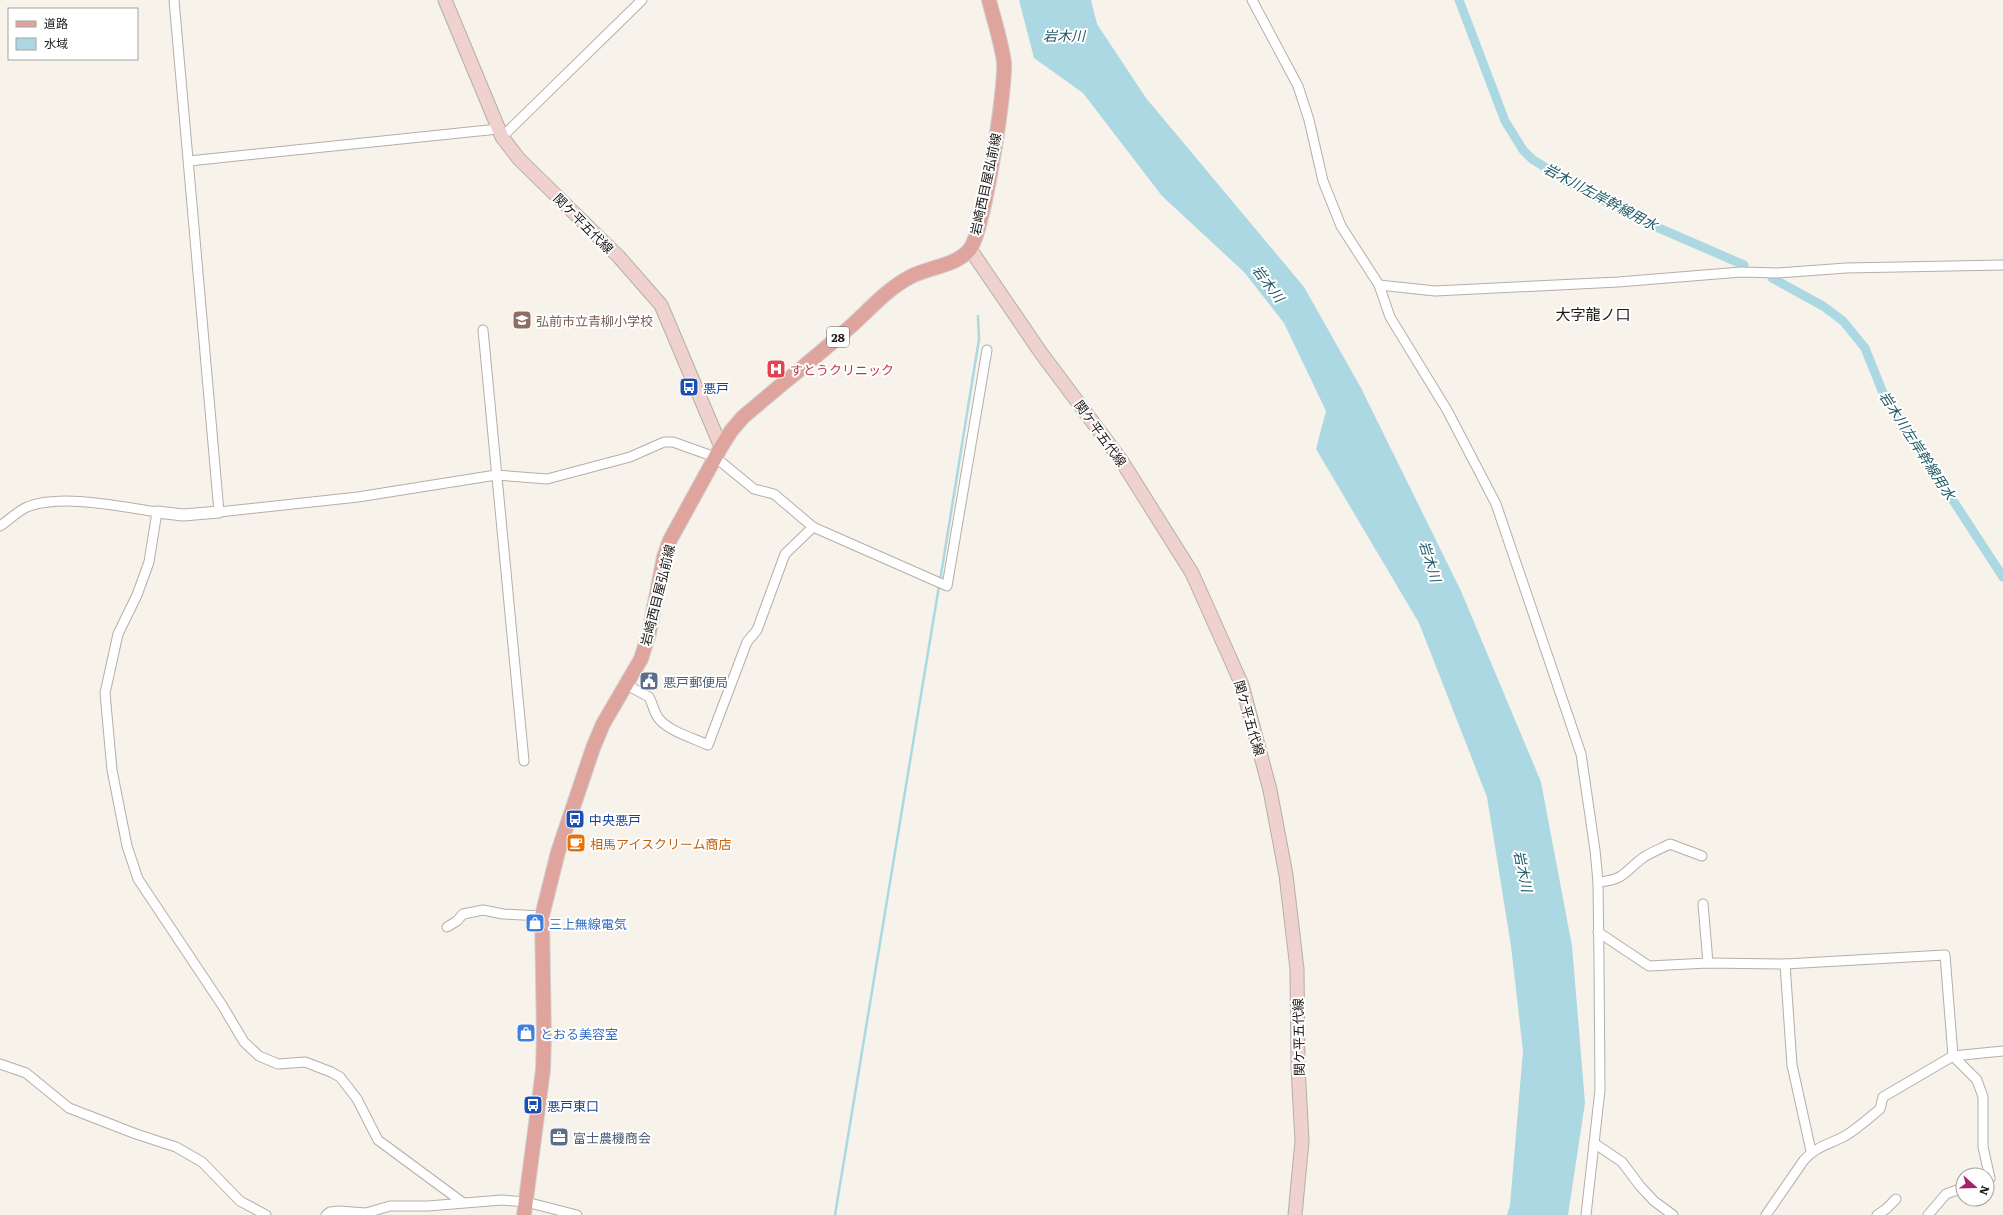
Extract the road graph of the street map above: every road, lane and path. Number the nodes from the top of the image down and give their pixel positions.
1 (174, 0) edge
2 (445, 0) edge
3 (642, 0) edge
4 (988, 0) edge
5 (1252, 0) edge
6 (500, 133) junction
7 (189, 161) junction
8 (970, 249) junction
9 (2003, 266) edge
10 (1379, 285) junction
11 (483, 330) dead end
12 (986, 350) dead end
13 (718, 452) junction
14 (496, 475) junction
15 (158, 512) junction
16 (219, 512) junction
17 (0, 526) edge
18 (813, 527) junction
19 (627, 685) junction
20 (524, 760) dead end
21 (1702, 856) dead end
22 (1598, 882) junction
23 (1703, 904) dead end
24 (542, 916) junction
25 (447, 927) dead end
26 (1598, 932) junction
27 (1708, 963) junction
28 (1785, 964) junction
29 (2003, 1051) edge
30 (1953, 1056) junction
31 (0, 1064) edge
32 (1594, 1143) junction
33 (1811, 1152) junction
34 (1988, 1167) edge
35 (1955, 1191) edge
36 (1896, 1198) dead end
37 (462, 1202) junction
38 (525, 1209) edge
39 (266, 1215) edge
40 (326, 1215) edge
41 (577, 1215) edge
42 (1295, 1215) edge
43 (1586, 1215) edge
44 (1673, 1215) edge
45 (1766, 1215) edge
46 (1877, 1215) edge
47 (1928, 1215) edge

1 - 7 street
2 - 6 main road, 関ケ平五代線
3 - 6 street
4 - 8 main road, 岩崎西目屋弘前線
5 - 10 street
6 - 7 street
6 - 13 main road, 関ケ平五代線
7 - 16 street
8 - 13 main road, 岩崎西目屋弘前線 / 28
8 - 42 main road, 関ケ平五代線
9 - 10 street
10 - 22 street
11 - 14 street
12 - 18 street
13 - 14 street
13 - 18 street
13 - 19 main road, 岩崎西目屋弘前線 / 28
14 - 16 street
14 - 20 street
15 - 16 street
15 - 17 street
15 - 37 street
18 - 19 street
19 - 24 main road, 岩崎西目屋弘前線 / 28
21 - 22 street
22 - 26 street
23 - 27 street
24 - 25 street
24 - 38 main road, 岩崎西目屋弘前線 / 28
26 - 27 street
26 - 32 street
27 - 28 street
28 - 30 street
28 - 33 street
29 - 30 street
30 - 33 street
30 - 34 street
31 - 39 street
32 - 43 street
32 - 44 street
33 - 45 street
35 - 47 street
36 - 46 street
37 - 38 street
37 - 40 street
38 - 41 street

